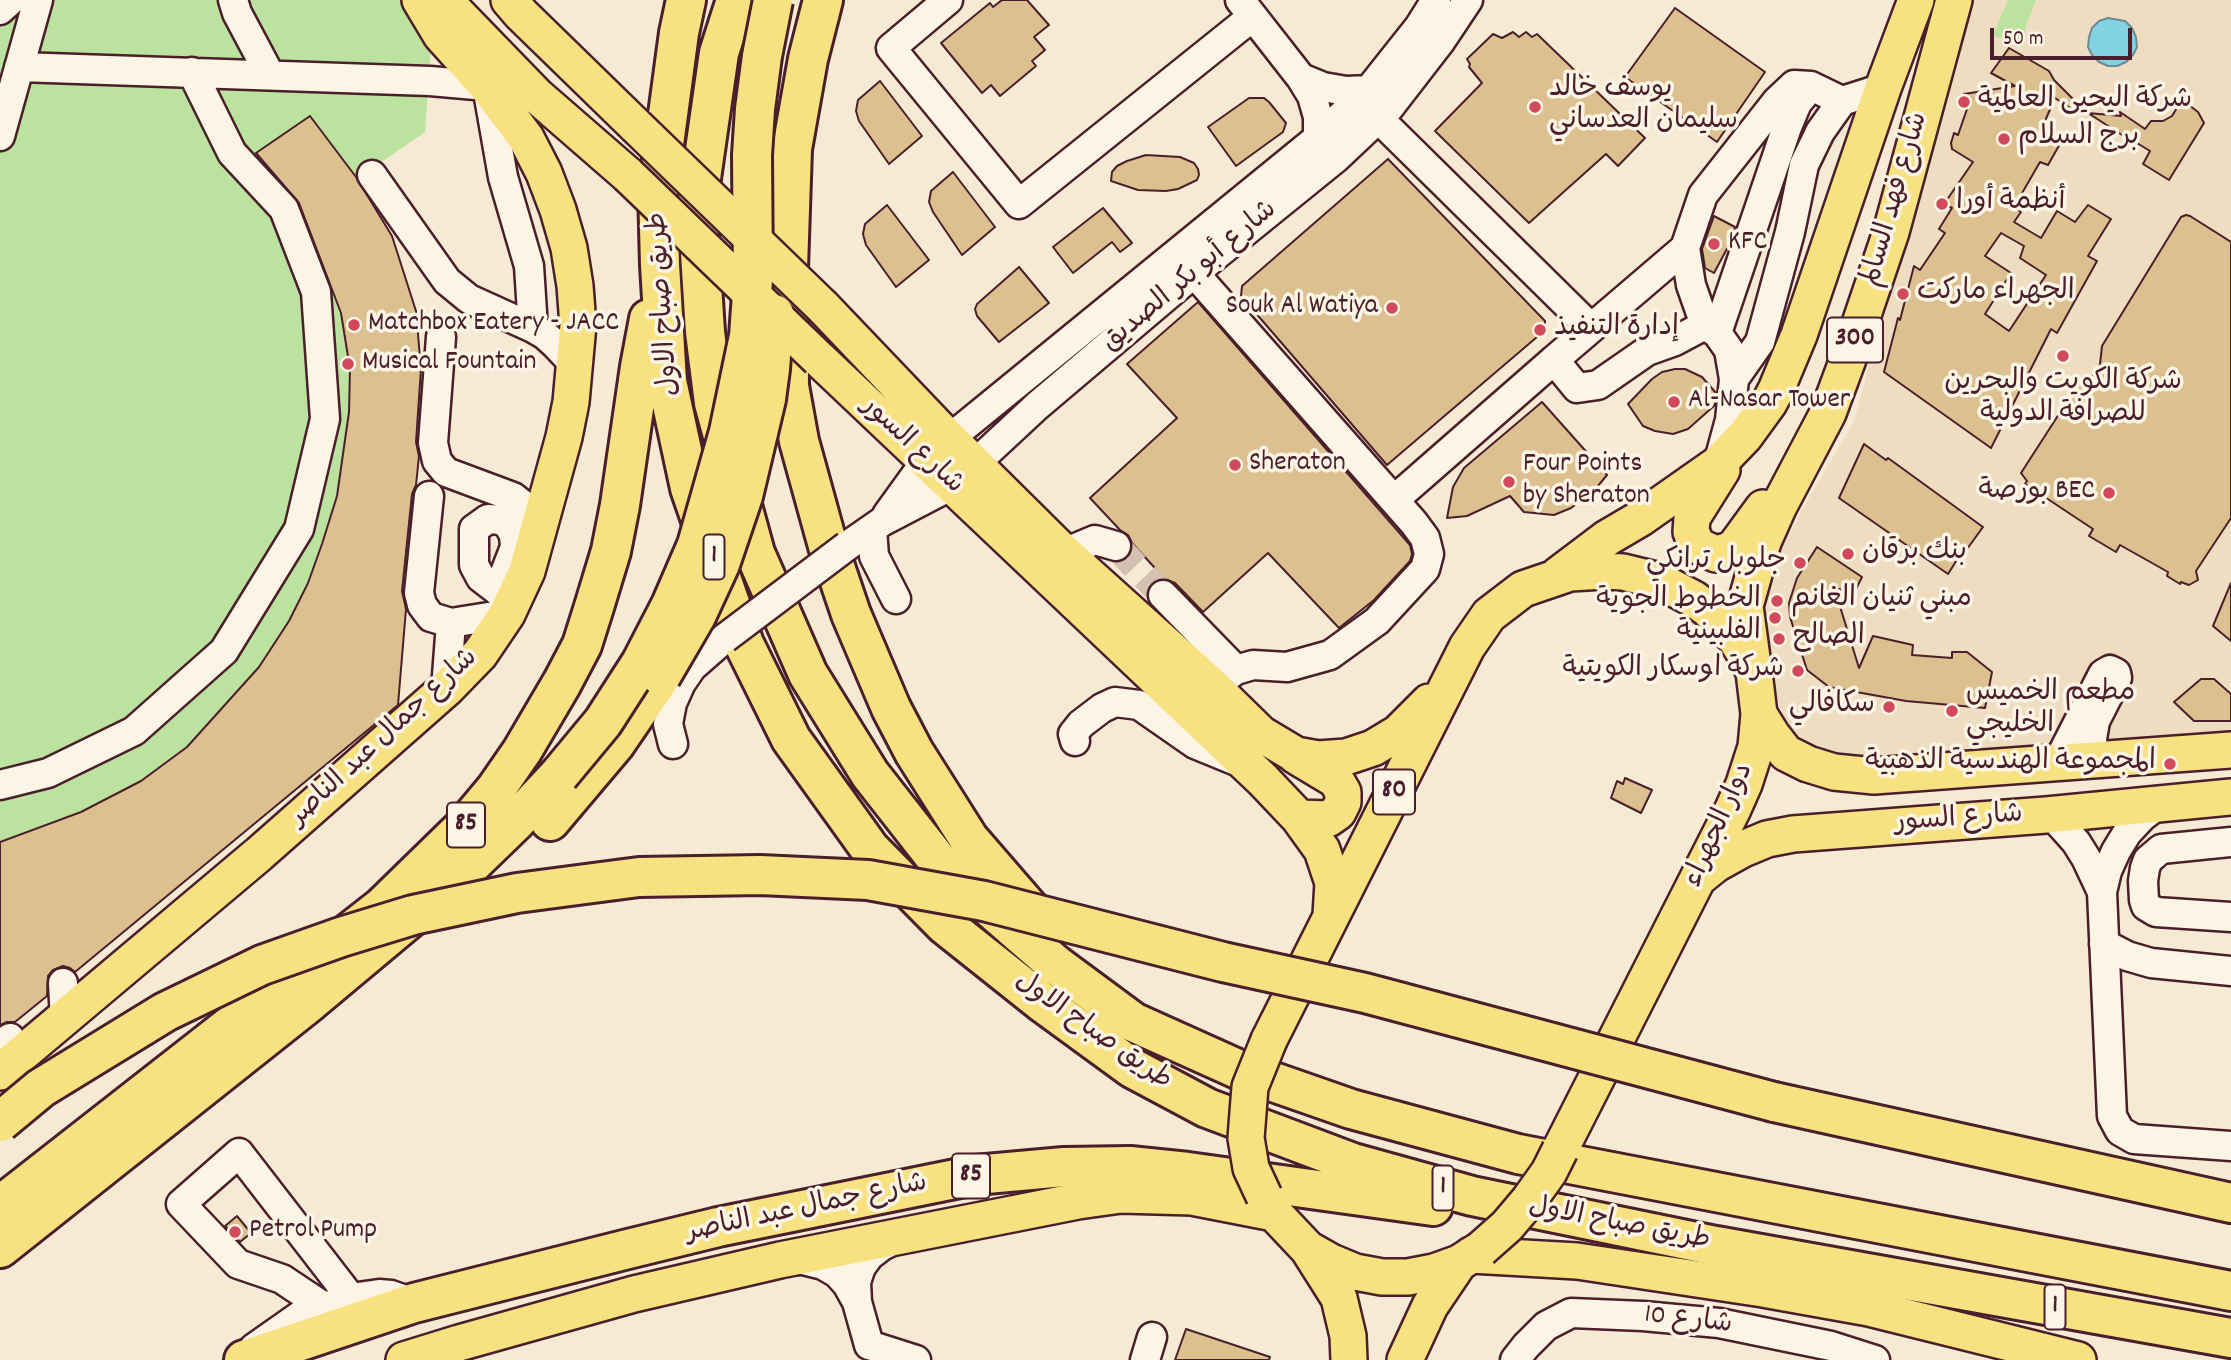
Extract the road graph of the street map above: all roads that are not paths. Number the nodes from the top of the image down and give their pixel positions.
1 (11, 0) edge
2 (37, 0) edge
3 (233, 0) edge
4 (420, 0) edge
5 (444, 0) edge
6 (509, 0) edge
7 (687, 0) edge
8 (736, 0) edge
9 (773, 0) edge
10 (796, 0) edge
11 (823, 0) edge
12 (948, 0) edge
13 (1436, 0) edge
14 (1468, 0) edge
15 (1916, 0) edge
16 (1954, 0) edge
17 (1246, 8) edge
18 (0, 10) edge
19 (19, 67) junction
20 (192, 72) junction
21 (270, 75) junction
22 (1301, 78) junction
23 (487, 86) junction
24 (1811, 86) junction
25 (1883, 88) junction
26 (1369, 90) junction
27 (1842, 101) junction
28 (1378, 118) junction
29 (0, 136) edge
30 (1318, 138) junction
31 (372, 175) dead end
32 (1685, 248) junction
33 (660, 265) junction
34 (1194, 273) junction
35 (533, 328) junction
36 (1591, 328) junction
37 (1711, 329) junction
38 (441, 337) dead end
39 (1554, 360) junction
40 (576, 366) junction
41 (1734, 379) junction
42 (938, 450) junction
43 (1726, 456) junction
44 (1797, 473) junction
45 (963, 474) junction
46 (429, 496) dead end
47 (1394, 500) junction
48 (877, 525) junction
49 (535, 540) junction
50 (1116, 546) tunnel mouth
51 (1064, 553) junction
52 (1555, 577) junction
53 (1163, 595) tunnel mouth
54 (896, 599) dead end
55 (507, 601) junction
56 (451, 623) junction
57 (1754, 672) junction
58 (1224, 678) junction
59 (1451, 679) junction
60 (446, 689) junction
61 (1759, 713) junction
62 (393, 736) junction
63 (1074, 741) dead end
64 (673, 744) dead end
65 (2231, 750) edge
66 (1296, 755) junction
67 (2094, 762) junction
68 (2057, 764) junction
69 (1246, 765) junction
70 (1906, 775) junction
71 (0, 785) edge
72 (2231, 797) edge
73 (2159, 804) junction
74 (2051, 814) junction
75 (278, 815) dead end
76 (1299, 818) junction
77 (1917, 824) junction
78 (2231, 842) edge
79 (1699, 879) junction
80 (2102, 892) junction
81 (2231, 917) edge
82 (1331, 918) junction
83 (2104, 944) junction
84 (2231, 971) edge
85 (63, 983) dead end
86 (65, 1020) junction
87 (1242, 1071) junction
88 (0, 1072) edge
89 (206, 1083) junction
90 (0, 1122) edge
91 (2231, 1146) edge
92 (2231, 1203) edge
93 (1269, 1205) junction
94 (0, 1206) edge
95 (905, 1235) junction
96 (1716, 1246) junction
97 (0, 1248) edge
98 (1308, 1249) junction
99 (1471, 1256) junction
100 (780, 1260) junction
101 (2231, 1291) edge
102 (351, 1298) junction
103 (857, 1302) junction
104 (414, 1303) junction
105 (324, 1307) junction
106 (1981, 1336) junction
107 (2231, 1338) edge
108 (866, 1353) edge
109 (237, 1360) edge
110 (244, 1360) edge
111 (404, 1360) edge
112 (916, 1360) edge
113 (1349, 1360) edge
114 (1405, 1360) edge
115 (1515, 1360) edge
116 (1875, 1360) edge
117 (2017, 1360) edge
118 (2078, 1360) edge

1 - 18 street
2 - 19 street
3 - 21 street
4 - 23 main road, شارع جمال عبد الناصر
5 - 42 main road, شارع السور, bridge
6 - 42 main road, شارع السور, bridge
7 - 33 highway, طريق صباح الاول / 1
8 - 87 highway, طريق صباح الاول / 1
9 - 89 highway, bridge
10 - 89 highway, bridge
11 - 87 highway
12 - 17 street
13 - 26 street, شارع أبو بكر الصديق
14 - 28 street, شارع أبو بكر الصديق
15 - 25 main road, شارع فهد السالم / 300
16 - 44 main road, شارع فهد السالم / 300
17 - 22 street
19 - 20 street
19 - 29 street
20 - 21 street
20 - 71 street
21 - 23 street
22 - 26 street
22 - 30 street
23 - 35 street
23 - 40 main road, شارع جمال عبد الناصر
24 - 27 street
24 - 32 street
24 - 37 street
25 - 27 street
25 - 43 main road, شارع فهد السالم / 300
26 - 30 street, شارع أبو بكر الصديق
27 - 41 street
28 - 34 street, شارع أبو بكر الصديق
28 - 36 street
30 - 42 street, شارع أبو بكر الصديق
31 - 35 street
32 - 36 street
32 - 37 street
33 - 94 highway, 85
33 - 96 highway, طريق صباح الاول / 1
34 - 45 street, شارع أبو بكر الصديق
34 - 47 street
35 - 40 street
36 - 39 street
37 - 39 street
37 - 41 street
38 - 49 street
39 - 47 street
40 - 49 main road, شارع جمال عبد الناصر
41 - 43 street
42 - 45 main road, شارع السور
42 - 48 street, شارع أبو بكر الصديق
43 - 44 main road
43 - 52 main road, شارع فهد السالم / 300
44 - 57 main road, شارع فهد السالم / 300
45 - 48 street, شارع أبو بكر الصديق
45 - 51 main road, شارع السور
45 - 69 main road, شارع السور
46 - 56 street
47 - 58 street
48 - 54 street
48 - 64 street, شارع أبو بكر الصديق, bridge
49 - 55 main road, شارع جمال عبد الناصر
50 - 51 street
51 - 58 main road, شارع السور
52 - 57 main road, دوار الجهراء / 80
52 - 59 main road, دوار الجهراء / 80
53 - 58 street
55 - 56 street
55 - 60 main road, شارع جمال عبد الناصر
56 - 60 street
57 - 61 main road, دوار الجهراء / 80
58 - 66 main road, شارع السور
59 - 66 main road, شارع السور
59 - 82 main road, دوار الجهراء / 80
60 - 62 main road, شارع جمال عبد الناصر
61 - 70 main road, شارع السور
61 - 79 main road, دوار الجهراء / 80
62 - 75 street
62 - 86 main road, شارع جمال عبد الناصر
63 - 69 street
65 - 67 main road, شارع السور
66 - 76 main road
67 - 68 main road, شارع السور
67 - 68 street
68 - 70 main road, شارع السور
69 - 76 main road, شارع السور
70 - 77 main road
72 - 73 main road, شارع السور
73 - 74 main road, شارع السور
73 - 80 street
74 - 77 main road, شارع السور
74 - 80 street
76 - 82 main road, شارع السور
77 - 79 main road, شارع السور
78 - 81 street
79 - 99 main road, دوار الجهراء / 80, bridge
80 - 83 street
82 - 93 main road, دوار الجهراء / 80, bridge
83 - 84 street
83 - 91 street
85 - 86 street
86 - 88 main road, شارع جمال عبد الناصر
87 - 101 highway, طريق صباح الاول / 1
89 - 97 highway
90 - 92 highway, bridge
93 - 95 main road, شارع جمال عبد الناصر
93 - 98 main road, دوار الجهراء / 80
95 - 100 main road, شارع جمال عبد الناصر
95 - 103 street
96 - 104 highway, شارع جمال عبد الناصر / 85
96 - 107 highway, طريق صباح الاول / 1
98 - 99 main road, دوار الجهراء / 80
98 - 113 main road, 80
99 - 106 main road, طريق صباح الاول
99 - 114 main road, 80
100 - 103 street
100 - 111 main road, شارع جمال عبد الناصر
102 - 104 street
102 - 105 street
102 - 105 street
103 - 108 street
104 - 110 highway, شارع جمال عبد الناصر / 85
105 - 109 street
106 - 117 street
106 - 118 main road, طريق صباح الاول
108 - 112 street
115 - 116 street, شارع 10

